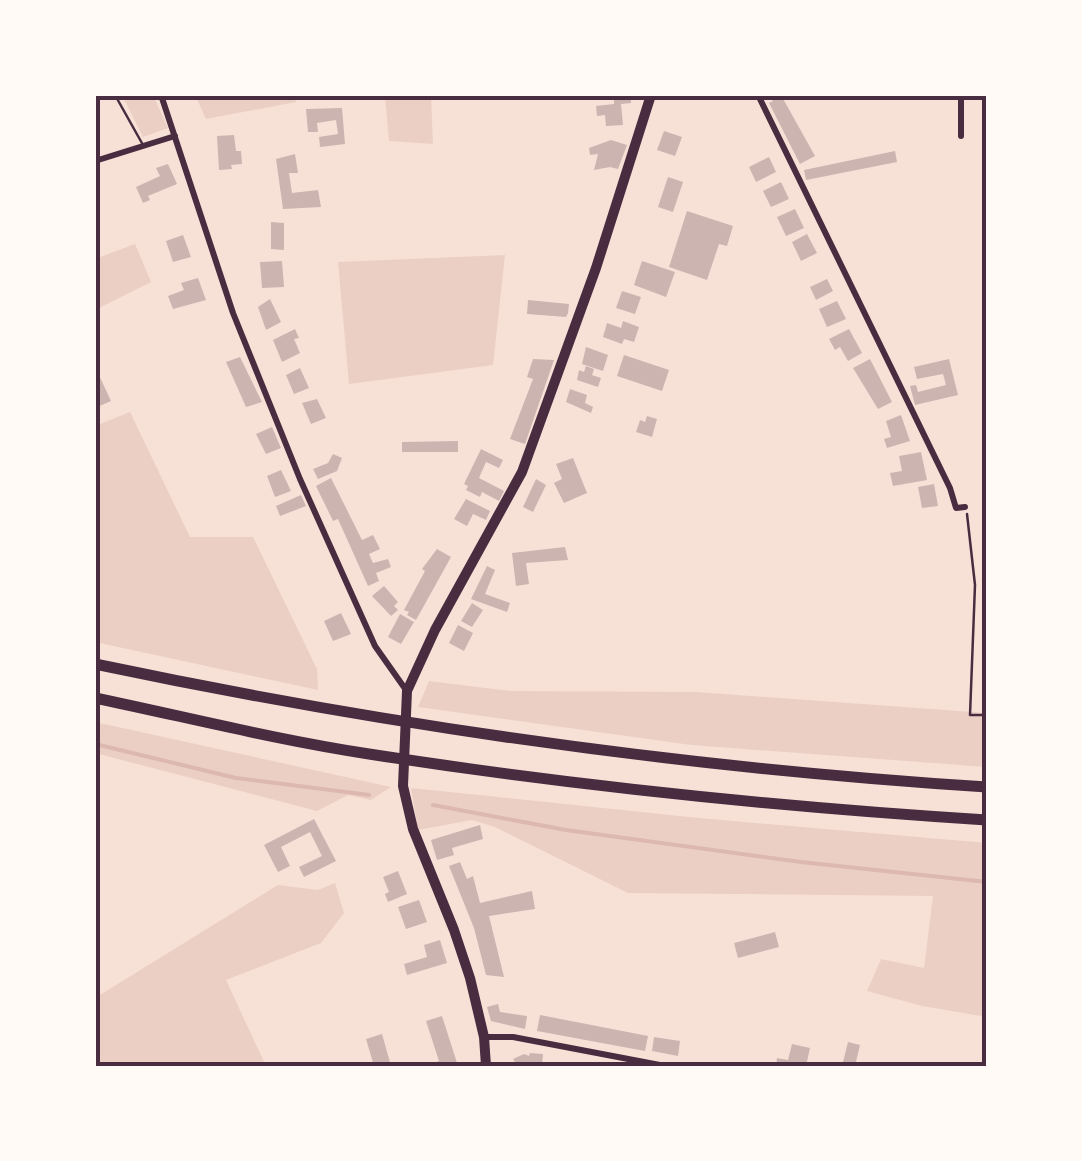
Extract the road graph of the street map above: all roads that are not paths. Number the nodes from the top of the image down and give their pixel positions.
1 (115, 95) edge
2 (161, 95) edge
3 (651, 95) edge
4 (758, 95) edge
5 (960, 95) edge
6 (176, 136) junction
7 (961, 136) dead end
8 (143, 145) junction
9 (95, 161) edge
10 (965, 508) road end
11 (95, 664) edge
12 (407, 691) junction
13 (95, 698) edge
14 (987, 787) edge
15 (987, 820) edge
16 (484, 1037) junction
17 (486, 1066) edge
18 (665, 1066) edge

1 - 8 lane
2 - 6 street
3 - 12 main road
4 - 10 street
5 - 7 street
6 - 8 street
6 - 12 street
8 - 9 street
11 - 14 highway
12 - 16 main road
13 - 15 highway
16 - 17 main road
16 - 18 street

